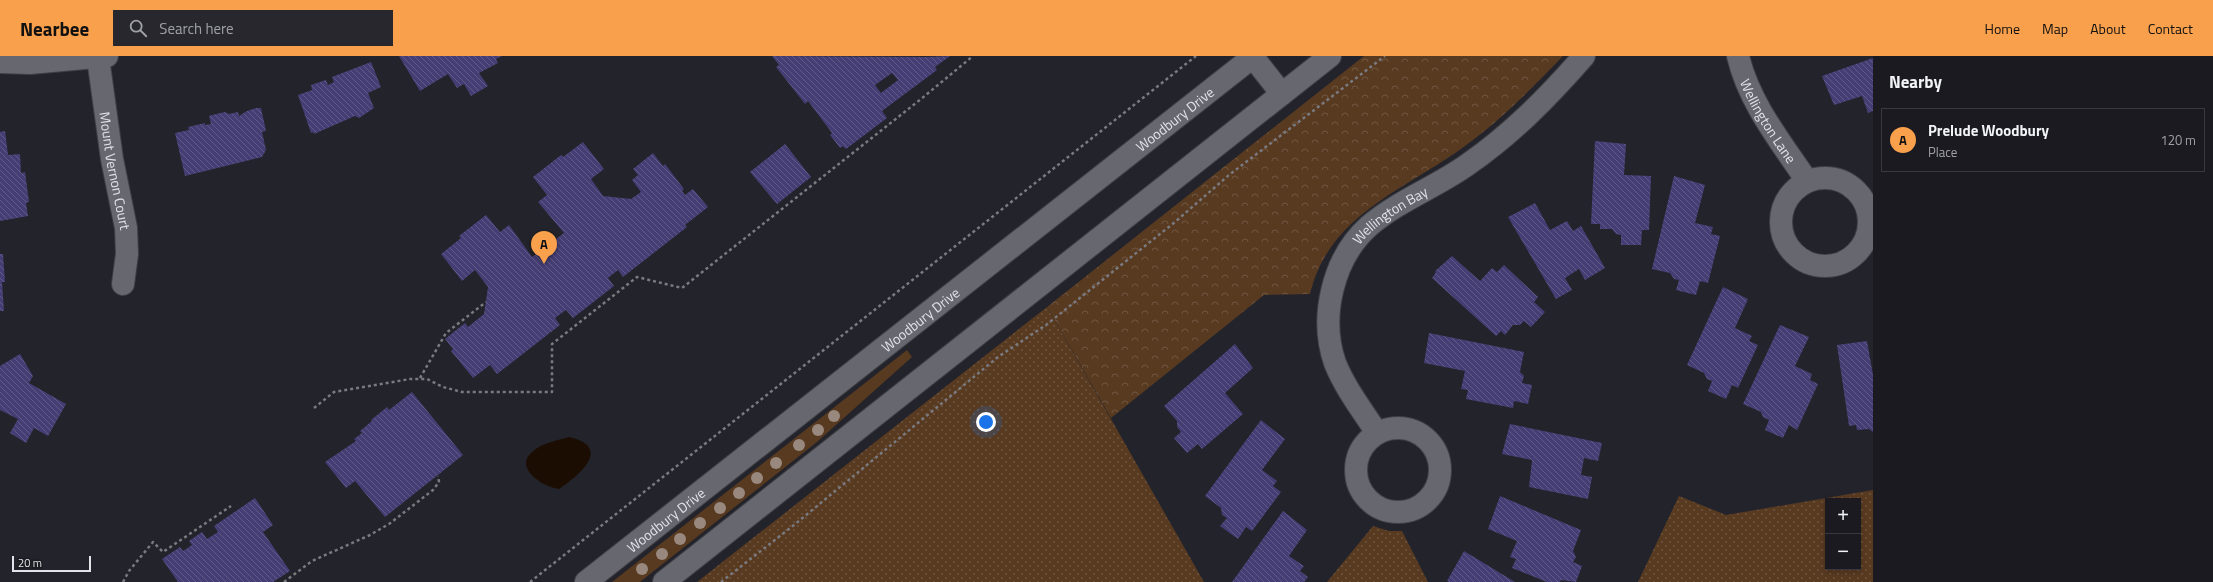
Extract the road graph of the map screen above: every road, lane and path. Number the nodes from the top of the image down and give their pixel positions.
1 (972, 56) edge
2 (1196, 56) edge
3 (1253, 56) edge
4 (1385, 56) edge
5 (1584, 56) edge
6 (1738, 56) edge
7 (102, 57) edge
8 (1321, 59) edge
9 (0, 62) edge
10 (1282, 94) junction
11 (1806, 181) junction
12 (123, 284) dead end
13 (486, 302) dead end
14 (419, 379) junction
15 (314, 408) dead end
16 (1377, 433) dead end
17 (438, 476) dead end
18 (231, 506) dead end
19 (123, 582) edge
20 (284, 582) edge
21 (530, 582) edge
22 (586, 582) edge
23 (664, 582) edge
24 (721, 582) edge

1 - 14 path
2 - 21 path
3 - 10 main road
3 - 22 main road, Woodbury Drive
4 - 24 path
5 - 16 main road, Wellington Bay
6 - 11 main road, Wellington Lane
7 - 9 main road
7 - 12 main road, Mount Vernon Court
8 - 10 main road
10 - 23 main road
11 - 11 main road
13 - 14 path
14 - 15 path
17 - 20 path
18 - 19 path

